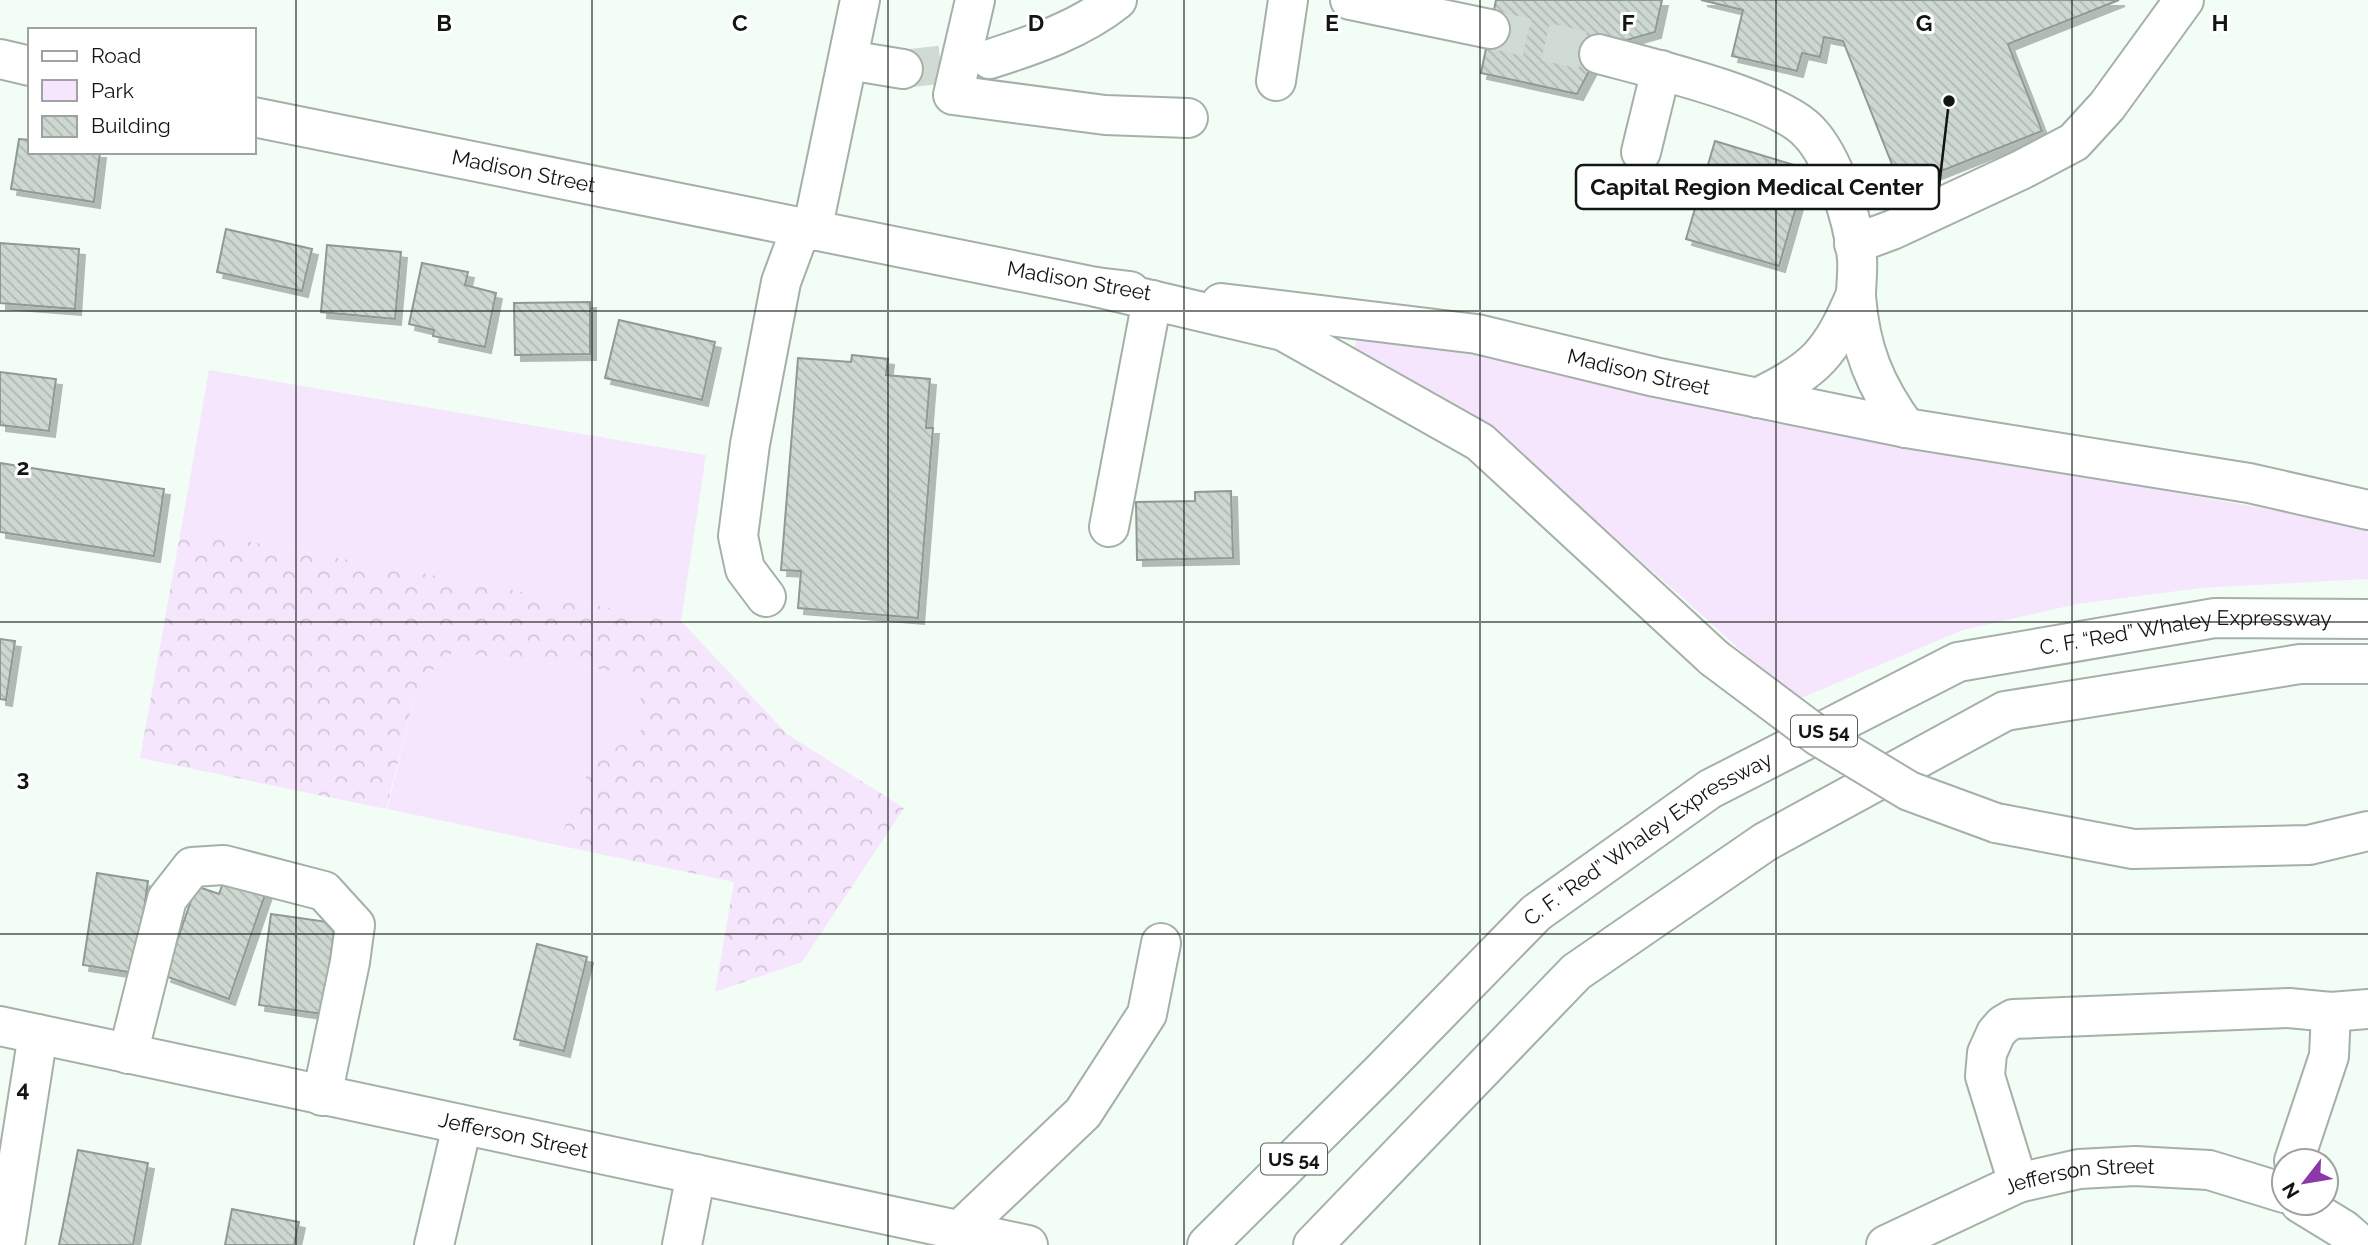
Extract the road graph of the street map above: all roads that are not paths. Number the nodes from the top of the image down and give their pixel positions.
1 (860, 0) edge
2 (975, 0) edge
3 (1117, 0) edge
4 (1287, 0) edge
5 (1350, 0) edge
6 (2183, 0) edge
7 (1490, 29) tunnel mouth
8 (1599, 54) tunnel mouth
9 (0, 59) edge
10 (990, 59) tunnel mouth
11 (848, 60) junction
12 (28, 66) edge
13 (903, 69) tunnel mouth
14 (1661, 70) junction
15 (1276, 81) dead end
16 (256, 117) edge
17 (1188, 118) dead end
18 (1641, 152) dead end
19 (807, 229) junction
20 (1854, 244) junction
21 (1096, 287) junction
22 (1856, 294) junction
23 (1152, 300) junction
24 (1757, 398) junction
25 (1906, 428) junction
26 (2368, 510) edge
27 (1109, 527) dead end
28 (766, 597) dead end
29 (2368, 618) edge
30 (2368, 664) edge
31 (2368, 831) edge
32 (1161, 943) dead end
33 (2350, 1011) edge
34 (0, 1026) edge
35 (38, 1034) junction
36 (128, 1054) junction
37 (322, 1096) junction
38 (462, 1126) junction
39 (2299, 1147) edge
40 (696, 1174) junction
41 (2018, 1183) junction
42 (2270, 1188) edge
43 (2323, 1217) edge
44 (961, 1229) junction
45 (1025, 1244) edge
46 (5, 1245) edge
47 (434, 1245) edge
48 (682, 1245) edge
49 (1207, 1245) edge
50 (1312, 1245) edge
51 (1886, 1245) edge
52 (2361, 1245) edge

1 - 11 main road
2 - 17 main road
3 - 10 main road
4 - 15 main road
5 - 7 main road
6 - 20 main road
8 - 14 main road
9 - 12 main road
11 - 13 main road
11 - 19 main road
14 - 18 main road
14 - 20 main road
16 - 19 main road, Madison Street
19 - 21 main road, Madison Street
19 - 28 main road
20 - 22 main road
21 - 23 main road
21 - 24 main road, Madison Street
22 - 24 main road
22 - 25 main road
23 - 27 main road
23 - 31 main road, bridge
24 - 25 main road, Madison Street
25 - 26 main road, Madison Street
29 - 49 main road, C. F. “Red” Whaley Expressway / US 54
30 - 50 main road, C. F. “Red” Whaley Expressway
32 - 44 main road
33 - 39 main road
33 - 41 main road
34 - 35 main road, Jefferson Street
35 - 36 main road, Jefferson Street
35 - 46 main road
36 - 37 main road, Jefferson Street
36 - 37 main road
37 - 38 main road, Jefferson Street
38 - 40 main road, Jefferson Street
38 - 47 main road
40 - 44 main road, Jefferson Street
40 - 48 main road
41 - 42 main road, Jefferson Street
41 - 51 main road, Jefferson Street
43 - 52 main road
44 - 45 main road, Jefferson Street

